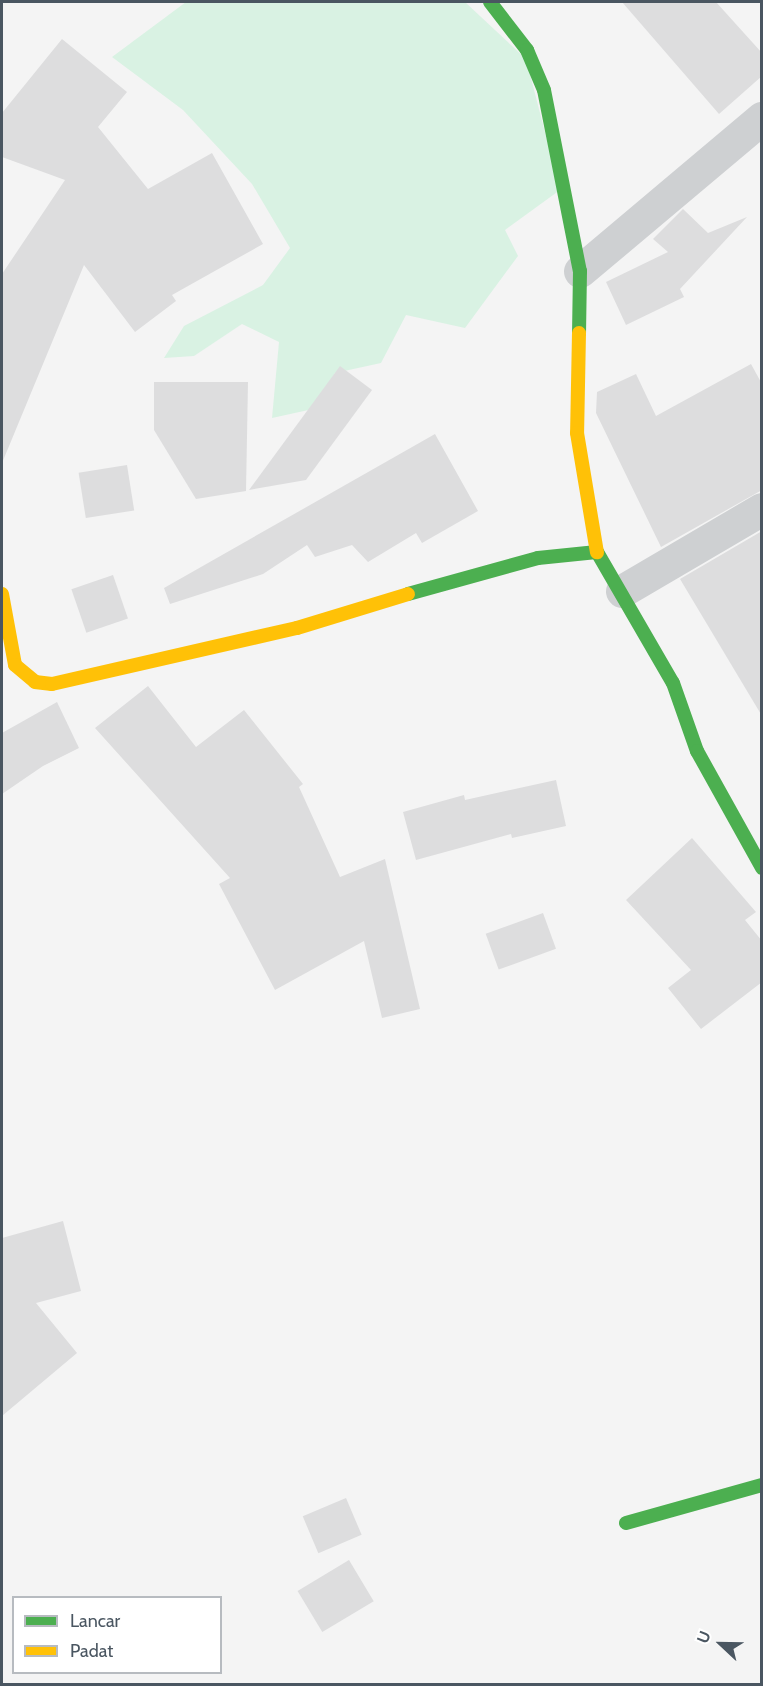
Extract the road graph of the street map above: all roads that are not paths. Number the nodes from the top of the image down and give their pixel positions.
1 (490, 2) edge
2 (762, 118) edge
3 (580, 271) junction
4 (762, 509) edge
5 (597, 552) junction
6 (622, 591) junction
7 (2, 594) edge
8 (762, 868) edge
9 (762, 1485) edge
10 (626, 1522) dead end

1 - 3 street
2 - 3 street
3 - 5 street
4 - 6 street
5 - 6 street
5 - 7 street
6 - 8 street
9 - 10 street

